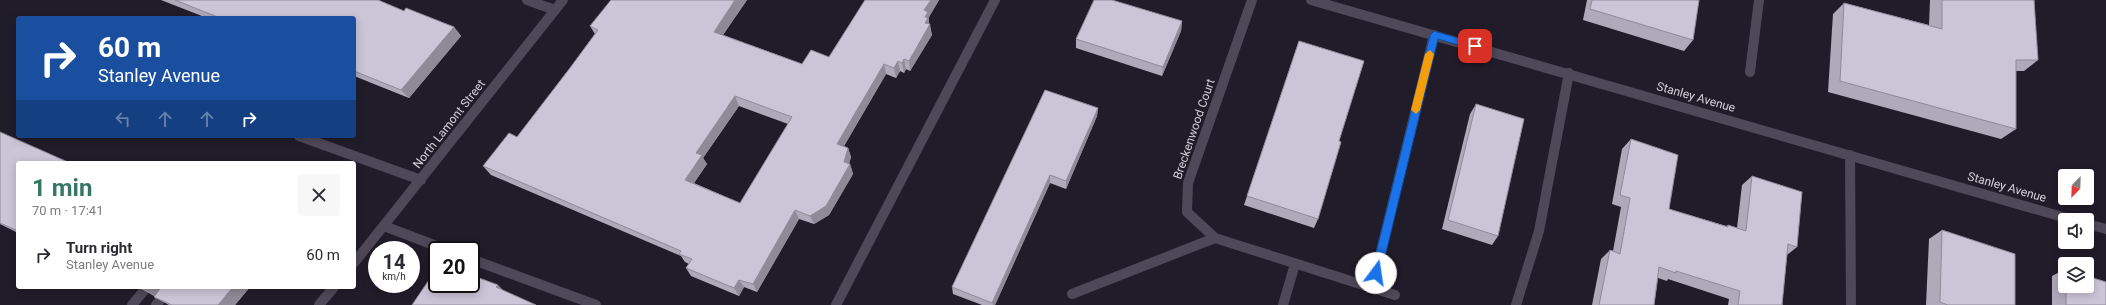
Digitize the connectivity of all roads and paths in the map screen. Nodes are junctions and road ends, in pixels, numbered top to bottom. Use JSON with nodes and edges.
{"nodes":[{"id":1,"x":527,"y":0,"type":"edge"},
{"id":2,"x":563,"y":0,"type":"edge"},
{"id":3,"x":995,"y":0,"type":"edge"},
{"id":4,"x":1252,"y":0,"type":"edge"},
{"id":5,"x":1311,"y":0,"type":"edge"},
{"id":6,"x":1759,"y":0,"type":"edge"},
{"id":7,"x":555,"y":10,"type":"junction"},
{"id":8,"x":1434,"y":35,"type":"junction"},
{"id":9,"x":1750,"y":72,"type":"dead end"},
{"id":10,"x":1568,"y":73,"type":"junction"},
{"id":11,"x":305,"y":138,"type":"edge"},
{"id":12,"x":1850,"y":155,"type":"junction"},
{"id":13,"x":421,"y":180,"type":"junction"},
{"id":14,"x":2058,"y":216,"type":"edge"},
{"id":15,"x":384,"y":226,"type":"junction"},
{"id":16,"x":2094,"y":226,"type":"edge"},
{"id":17,"x":2106,"y":230,"type":"edge"},
{"id":18,"x":1215,"y":238,"type":"junction"},
{"id":19,"x":428,"y":243,"type":"edge"},
{"id":20,"x":356,"y":261,"type":"edge"},
{"id":21,"x":480,"y":262,"type":"edge"},
{"id":22,"x":1295,"y":264,"type":"junction"},
{"id":23,"x":1372,"y":288,"type":"junction"},
{"id":24,"x":145,"y":289,"type":"edge"},
{"id":25,"x":169,"y":289,"type":"edge"},
{"id":26,"x":332,"y":289,"type":"edge"},
{"id":27,"x":1072,"y":294,"type":"dead end"},
{"id":28,"x":1395,"y":296,"type":"dead end"},
{"id":29,"x":132,"y":305,"type":"edge"},
{"id":30,"x":156,"y":305,"type":"edge"},
{"id":31,"x":320,"y":305,"type":"edge"},
{"id":32,"x":596,"y":305,"type":"edge"},
{"id":33,"x":836,"y":305,"type":"edge"},
{"id":34,"x":1283,"y":305,"type":"edge"},
{"id":35,"x":1516,"y":305,"type":"edge"},
{"id":36,"x":1851,"y":305,"type":"edge"}],
"edges":[{"from":1,"to":7,"type":"street"},
{"from":2,"to":7,"type":"street","name":"North Lamont Street"},
{"from":3,"to":33,"type":"street"},
{"from":4,"to":18,"type":"street","name":"Breckenwood Court"},
{"from":5,"to":8,"type":"street","name":"Stanley Avenue"},
{"from":6,"to":9,"type":"street"},
{"from":7,"to":13,"type":"street","name":"North Lamont Street"},
{"from":8,"to":10,"type":"street","name":"Stanley Avenue"},
{"from":8,"to":23,"type":"street"},
{"from":10,"to":12,"type":"street","name":"Stanley Avenue"},
{"from":10,"to":35,"type":"street"},
{"from":11,"to":13,"type":"street"},
{"from":12,"to":14,"type":"street","name":"Stanley Avenue"},
{"from":12,"to":36,"type":"street"},
{"from":13,"to":15,"type":"street","name":"North Lamont Street"},
{"from":15,"to":19,"type":"street"},
{"from":15,"to":20,"type":"street","name":"North Lamont Street"},
{"from":16,"to":17,"type":"street"},
{"from":18,"to":22,"type":"street","name":"Breckenwood Court"},
{"from":18,"to":27,"type":"street"},
{"from":21,"to":32,"type":"street"},
{"from":22,"to":23,"type":"street","name":"Breckenwood Court"},
{"from":22,"to":34,"type":"street"},
{"from":23,"to":28,"type":"street","name":"Breckenwood Court"},
{"from":24,"to":29,"type":"street"},
{"from":25,"to":30,"type":"street"},
{"from":26,"to":31,"type":"street"}]}
